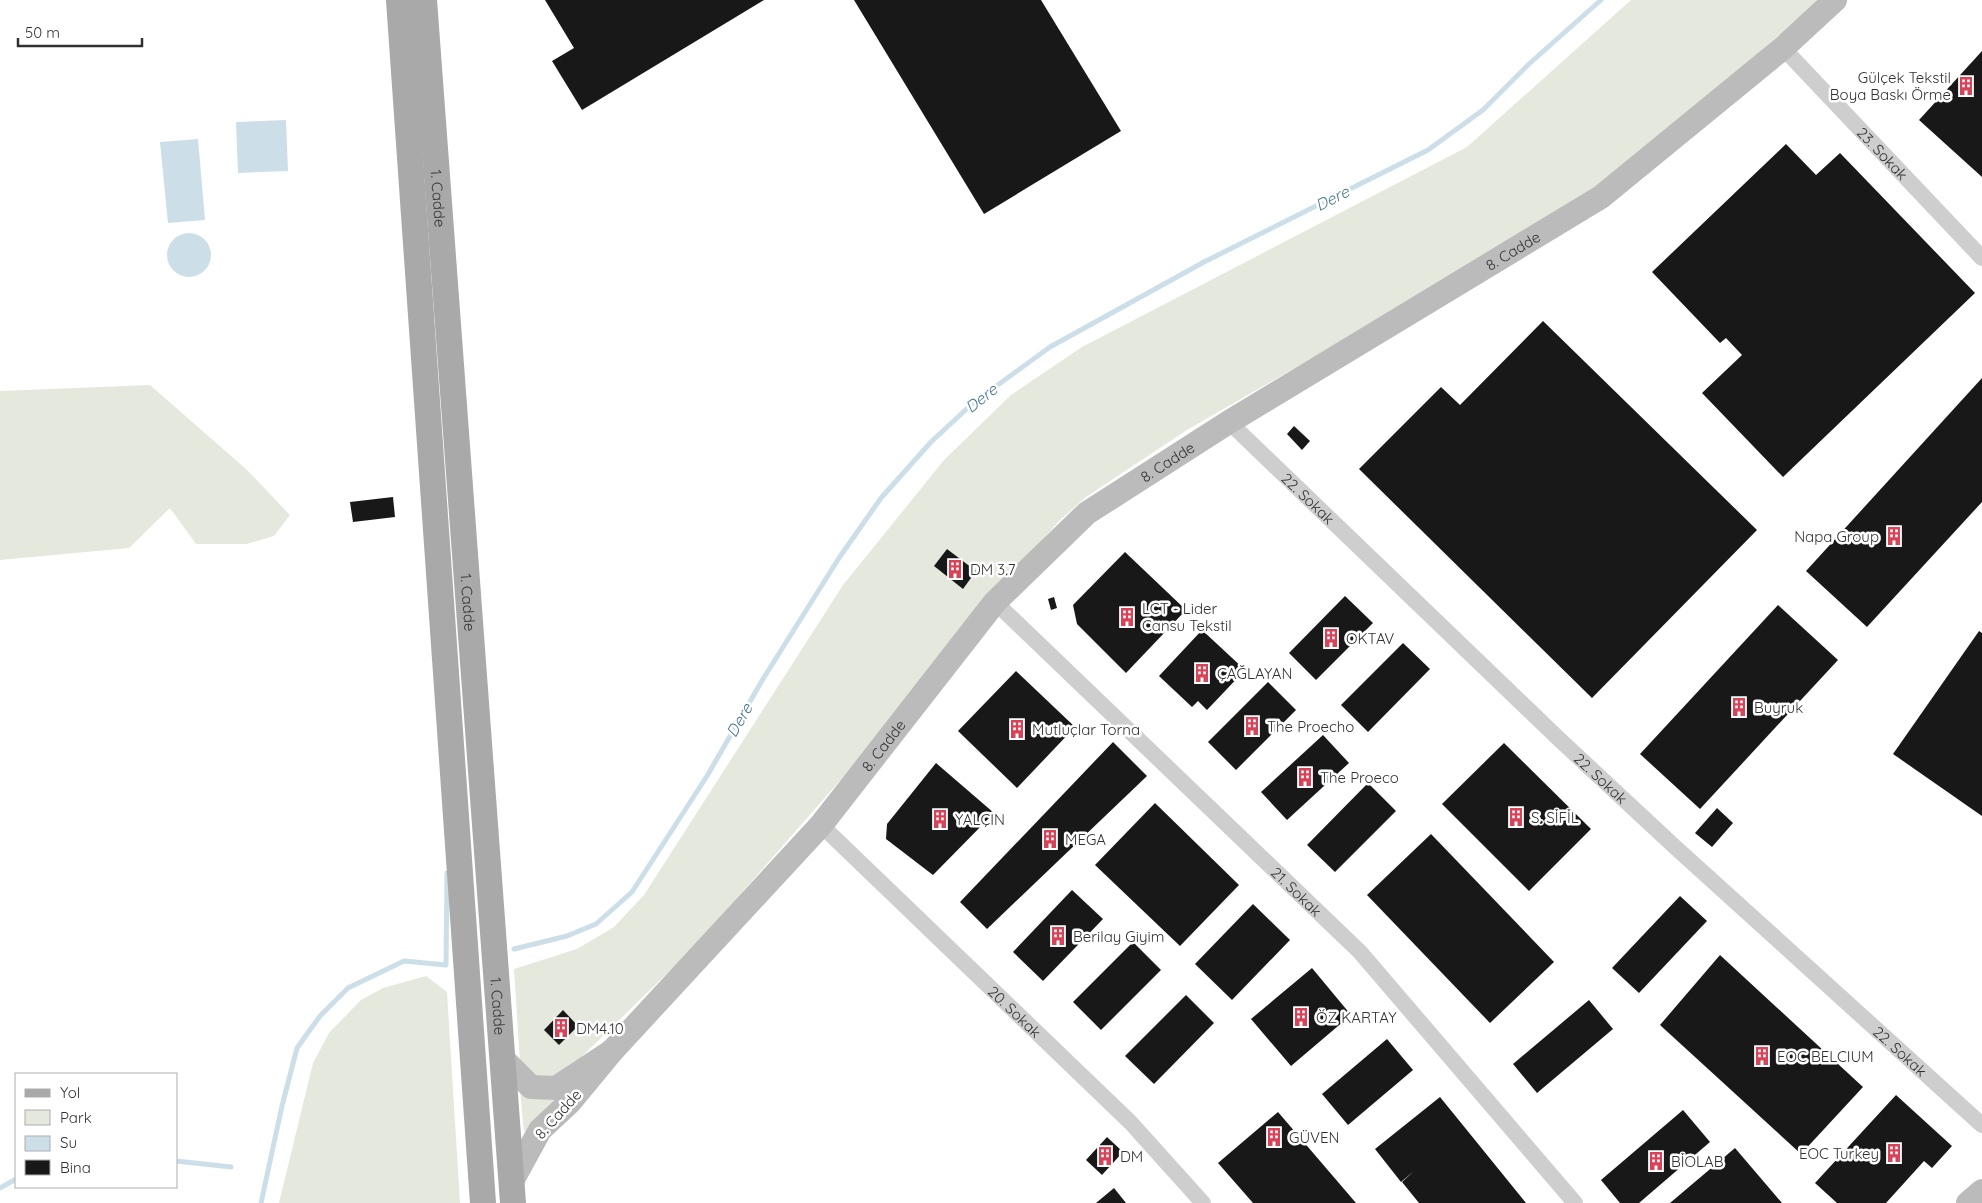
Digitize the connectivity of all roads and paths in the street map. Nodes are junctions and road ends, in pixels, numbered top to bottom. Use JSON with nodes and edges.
{"nodes":[{"id":1,"x":399,"y":0,"type":"edge"},
{"id":2,"x":424,"y":0,"type":"edge"},
{"id":3,"x":1834,"y":0,"type":"edge"},
{"id":4,"x":1784,"y":48,"type":"junction"},
{"id":5,"x":1982,"y":258,"type":"edge"},
{"id":6,"x":1229,"y":422,"type":"junction"},
{"id":7,"x":995,"y":602,"type":"junction"},
{"id":8,"x":820,"y":825,"type":"junction"},
{"id":9,"x":612,"y":1051,"type":"junction"},
{"id":10,"x":502,"y":1058,"type":"junction"},
{"id":11,"x":1982,"y":1125,"type":"edge"},
{"id":12,"x":1982,"y":1191,"type":"edge"},
{"id":13,"x":512,"y":1192,"type":"edge"},
{"id":14,"x":483,"y":1203,"type":"edge"},
{"id":15,"x":1204,"y":1203,"type":"edge"},
{"id":16,"x":1575,"y":1203,"type":"edge"},
{"id":17,"x":1968,"y":1203,"type":"edge"}],
"edges":[{"from":1,"to":14,"type":"main road","name":"1. Cadde"},
{"from":2,"to":10,"type":"main road","name":"1. Cadde"},
{"from":3,"to":4,"type":"street","name":"8. Cadde"},
{"from":4,"to":5,"type":"street","name":"23. Sokak"},
{"from":4,"to":6,"type":"street","name":"8. Cadde"},
{"from":6,"to":7,"type":"street","name":"8. Cadde"},
{"from":6,"to":11,"type":"street","name":"22. Sokak"},
{"from":7,"to":8,"type":"street","name":"8. Cadde"},
{"from":7,"to":16,"type":"street","name":"21. Sokak"},
{"from":8,"to":9,"type":"street","name":"8. Cadde"},
{"from":8,"to":15,"type":"street","name":"20. Sokak"},
{"from":9,"to":10,"type":"street","name":"8. Cadde"},
{"from":9,"to":13,"type":"street","name":"8. Cadde"},
{"from":10,"to":13,"type":"main road","name":"1. Cadde"},
{"from":12,"to":17,"type":"street"}]}
